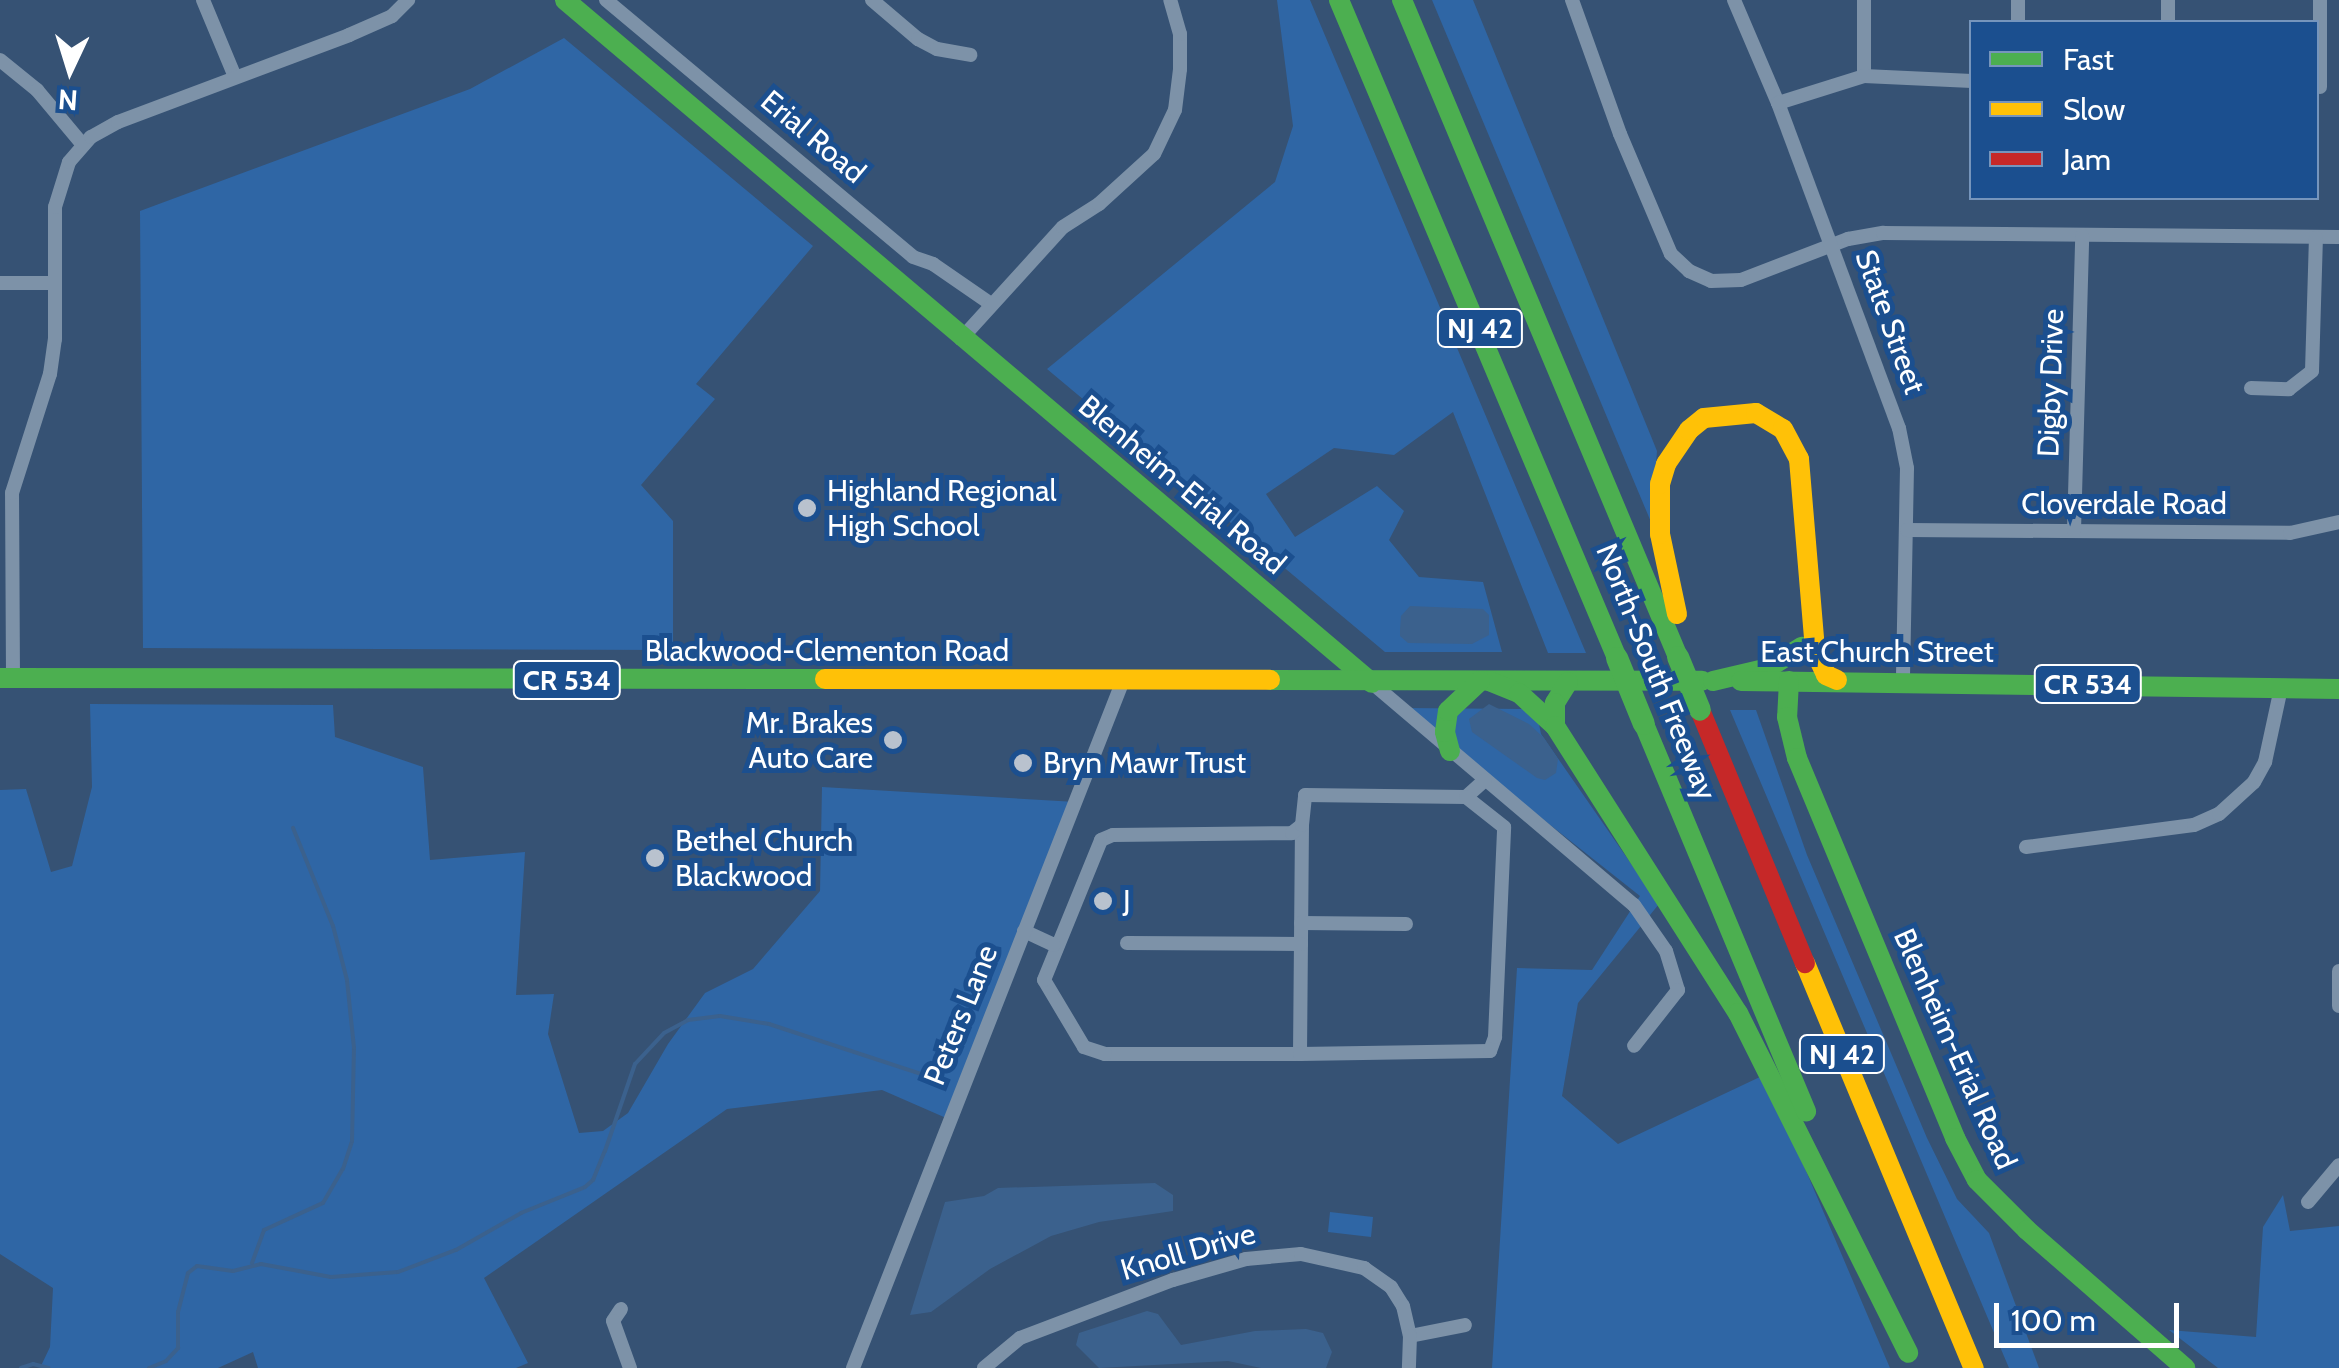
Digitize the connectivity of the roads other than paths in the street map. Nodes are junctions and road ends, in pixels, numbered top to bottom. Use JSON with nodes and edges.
{"nodes":[{"id":1,"x":203,"y":0,"type":"edge"},
{"id":2,"x":408,"y":0,"type":"edge"},
{"id":3,"x":565,"y":0,"type":"edge"},
{"id":4,"x":606,"y":0,"type":"edge"},
{"id":5,"x":872,"y":0,"type":"edge"},
{"id":6,"x":1170,"y":0,"type":"edge"},
{"id":7,"x":1339,"y":0,"type":"edge"},
{"id":8,"x":1402,"y":0,"type":"edge"},
{"id":9,"x":1572,"y":0,"type":"edge"},
{"id":10,"x":1734,"y":0,"type":"edge"},
{"id":11,"x":1864,"y":0,"type":"edge"},
{"id":12,"x":2320,"y":0,"type":"edge"},
{"id":13,"x":2319,"y":44,"type":"edge"},
{"id":14,"x":970,"y":55,"type":"dead end"},
{"id":15,"x":0,"y":60,"type":"edge"},
{"id":16,"x":1864,"y":76,"type":"junction"},
{"id":17,"x":235,"y":77,"type":"junction"},
{"id":18,"x":1969,"y":81,"type":"edge"},
{"id":19,"x":1778,"y":103,"type":"junction"},
{"id":20,"x":83,"y":145,"type":"junction"},
{"id":21,"x":2082,"y":236,"type":"junction"},
{"id":22,"x":2339,"y":237,"type":"edge"},
{"id":23,"x":2316,"y":238,"type":"junction"},
{"id":24,"x":1832,"y":245,"type":"junction"},
{"id":25,"x":55,"y":282,"type":"junction"},
{"id":26,"x":0,"y":283,"type":"edge"},
{"id":27,"x":991,"y":304,"type":"junction"},
{"id":28,"x":961,"y":339,"type":"junction"},
{"id":29,"x":2252,"y":388,"type":"dead end"},
{"id":30,"x":7,"y":479,"type":"edge"},
{"id":31,"x":2339,"y":522,"type":"edge"},
{"id":32,"x":1907,"y":530,"type":"junction"},
{"id":33,"x":2074,"y":532,"type":"junction"},
{"id":34,"x":1811,"y":619,"type":"junction"},
{"id":35,"x":1802,"y":647,"type":"junction"},
{"id":36,"x":1684,"y":657,"type":"junction"},
{"id":37,"x":6,"y":678,"type":"edge"},
{"id":38,"x":1837,"y":680,"type":"junction"},
{"id":39,"x":1484,"y":681,"type":"junction"},
{"id":40,"x":1654,"y":681,"type":"joint"},
{"id":41,"x":1713,"y":681,"type":"junction"},
{"id":42,"x":1789,"y":681,"type":"junction"},
{"id":43,"x":1903,"y":681,"type":"junction"},
{"id":44,"x":1372,"y":682,"type":"junction"},
{"id":45,"x":1568,"y":682,"type":"junction"},
{"id":46,"x":1122,"y":683,"type":"junction"},
{"id":47,"x":2281,"y":688,"type":"junction"},
{"id":48,"x":2339,"y":689,"type":"edge"},
{"id":49,"x":1554,"y":726,"type":"junction"},
{"id":50,"x":1450,"y":750,"type":"junction"},
{"id":51,"x":1485,"y":780,"type":"junction"},
{"id":52,"x":1466,"y":797,"type":"junction"},
{"id":53,"x":1520,"y":808,"type":"junction"},
{"id":54,"x":1302,"y":825,"type":"junction"},
{"id":55,"x":1504,"y":827,"type":"junction"},
{"id":56,"x":2026,"y":848,"type":"dead end"},
{"id":57,"x":1301,"y":923,"type":"junction"},
{"id":58,"x":1406,"y":924,"type":"dead end"},
{"id":59,"x":1024,"y":931,"type":"junction"},
{"id":60,"x":1127,"y":943,"type":"dead end"},
{"id":61,"x":1301,"y":944,"type":"junction"},
{"id":62,"x":1054,"y":946,"type":"junction"},
{"id":63,"x":2339,"y":971,"type":"edge"},
{"id":64,"x":2339,"y":1006,"type":"edge"},
{"id":65,"x":1634,"y":1046,"type":"dead end"},
{"id":66,"x":1300,"y":1054,"type":"junction"},
{"id":67,"x":2339,"y":1165,"type":"edge"},
{"id":68,"x":2308,"y":1202,"type":"dead end"},
{"id":69,"x":621,"y":1309,"type":"dead end"},
{"id":70,"x":1465,"y":1325,"type":"dead end"},
{"id":71,"x":1410,"y":1336,"type":"junction"},
{"id":72,"x":1911,"y":1360,"type":"edge"},
{"id":73,"x":630,"y":1368,"type":"edge"},
{"id":74,"x":853,"y":1368,"type":"edge"},
{"id":75,"x":984,"y":1368,"type":"edge"},
{"id":76,"x":1410,"y":1368,"type":"edge"},
{"id":77,"x":1974,"y":1368,"type":"edge"},
{"id":78,"x":2185,"y":1368,"type":"edge"}],
"edges":[{"from":1,"to":17,"type":"street"},
{"from":2,"to":17,"type":"street"},
{"from":3,"to":28,"type":"main road","name":"Blenheim-Erial Road"},
{"from":4,"to":27,"type":"street","name":"Erial Road"},
{"from":5,"to":14,"type":"street"},
{"from":6,"to":27,"type":"street"},
{"from":7,"to":72,"type":"main road","name":"North-South Freeway","number":"NJ 42","bridge":true},
{"from":8,"to":36,"type":"main road","name":"North-South Freeway","number":"NJ 42"},
{"from":9,"to":24,"type":"street"},
{"from":10,"to":19,"type":"street","name":"State Street"},
{"from":11,"to":16,"type":"street"},
{"from":12,"to":13,"type":"street"},
{"from":15,"to":20,"type":"street"},
{"from":16,"to":18,"type":"street"},
{"from":16,"to":19,"type":"street"},
{"from":17,"to":20,"type":"street"},
{"from":19,"to":24,"type":"street","name":"State Street"},
{"from":20,"to":25,"type":"street"},
{"from":21,"to":23,"type":"street"},
{"from":21,"to":24,"type":"street"},
{"from":21,"to":33,"type":"street","name":"Digby Drive"},
{"from":22,"to":23,"type":"street"},
{"from":23,"to":29,"type":"street"},
{"from":24,"to":32,"type":"street","name":"State Street"},
{"from":25,"to":26,"type":"street"},
{"from":25,"to":30,"type":"street"},
{"from":27,"to":28,"type":"street"},
{"from":28,"to":44,"type":"main road","name":"Blenheim-Erial Road"},
{"from":30,"to":37,"type":"street"},
{"from":31,"to":33,"type":"street","name":"Cloverdale Road"},
{"from":32,"to":33,"type":"street","name":"Cloverdale Road"},
{"from":32,"to":43,"type":"street","name":"State Street"},
{"from":34,"to":35,"type":"main road"},
{"from":34,"to":36,"type":"main road"},
{"from":34,"to":38,"type":"main road"},
{"from":35,"to":41,"type":"main road"},
{"from":35,"to":42,"type":"main road"},
{"from":36,"to":77,"type":"main road","name":"North-South Freeway","number":"NJ 42","bridge":true},
{"from":37,"to":46,"type":"main road","name":"Blackwood-Clementon Road","number":"CR 534"},
{"from":38,"to":42,"type":"main road","name":"East Church Street","number":"CR 534"},
{"from":38,"to":43,"type":"main road","name":"East Church Street","number":"CR 534"},
{"from":39,"to":44,"type":"main road","name":"Blackwood-Clementon Road","number":"CR 534"},
{"from":39,"to":45,"type":"main road","name":"Blackwood-Clementon Road","number":"CR 534"},
{"from":39,"to":49,"type":"main road"},
{"from":39,"to":50,"type":"main road"},
{"from":40,"to":41,"type":"main road","name":"East Church Street","number":"CR 534"},
{"from":40,"to":45,"type":"main road","name":"Blackwood-Clementon Road","number":"CR 534"},
{"from":41,"to":42,"type":"main road","name":"East Church Street","number":"CR 534"},
{"from":42,"to":78,"type":"main road","name":"Blenheim-Erial Road"},
{"from":43,"to":47,"type":"main road","name":"East Church Street","number":"CR 534"},
{"from":44,"to":46,"type":"main road","name":"Blackwood-Clementon Road","number":"CR 534"},
{"from":44,"to":50,"type":"street","name":"Blenheim-Erial Road"},
{"from":45,"to":49,"type":"main road"},
{"from":46,"to":59,"type":"street","name":"Peters Lane"},
{"from":47,"to":48,"type":"main road","name":"East Church Street","number":"CR 534"},
{"from":47,"to":56,"type":"street"},
{"from":49,"to":72,"type":"main road"},
{"from":50,"to":51,"type":"street","name":"Blenheim-Erial Road"},
{"from":51,"to":52,"type":"street"},
{"from":51,"to":53,"type":"street","name":"Blenheim-Erial Road"},
{"from":52,"to":54,"type":"street"},
{"from":52,"to":55,"type":"street"},
{"from":53,"to":55,"type":"street"},
{"from":53,"to":65,"type":"street","name":"Blenheim-Erial Road"},
{"from":54,"to":57,"type":"street"},
{"from":54,"to":62,"type":"street"},
{"from":55,"to":66,"type":"street"},
{"from":57,"to":58,"type":"street"},
{"from":57,"to":61,"type":"street"},
{"from":59,"to":62,"type":"street"},
{"from":59,"to":74,"type":"street","name":"Peters Lane"},
{"from":60,"to":61,"type":"street"},
{"from":61,"to":66,"type":"street"},
{"from":62,"to":66,"type":"street"},
{"from":63,"to":64,"type":"street"},
{"from":67,"to":68,"type":"street"},
{"from":69,"to":73,"type":"street"},
{"from":70,"to":71,"type":"street"},
{"from":71,"to":75,"type":"street","name":"Knoll Drive"},
{"from":71,"to":76,"type":"street","name":"Knoll Drive"}]}
